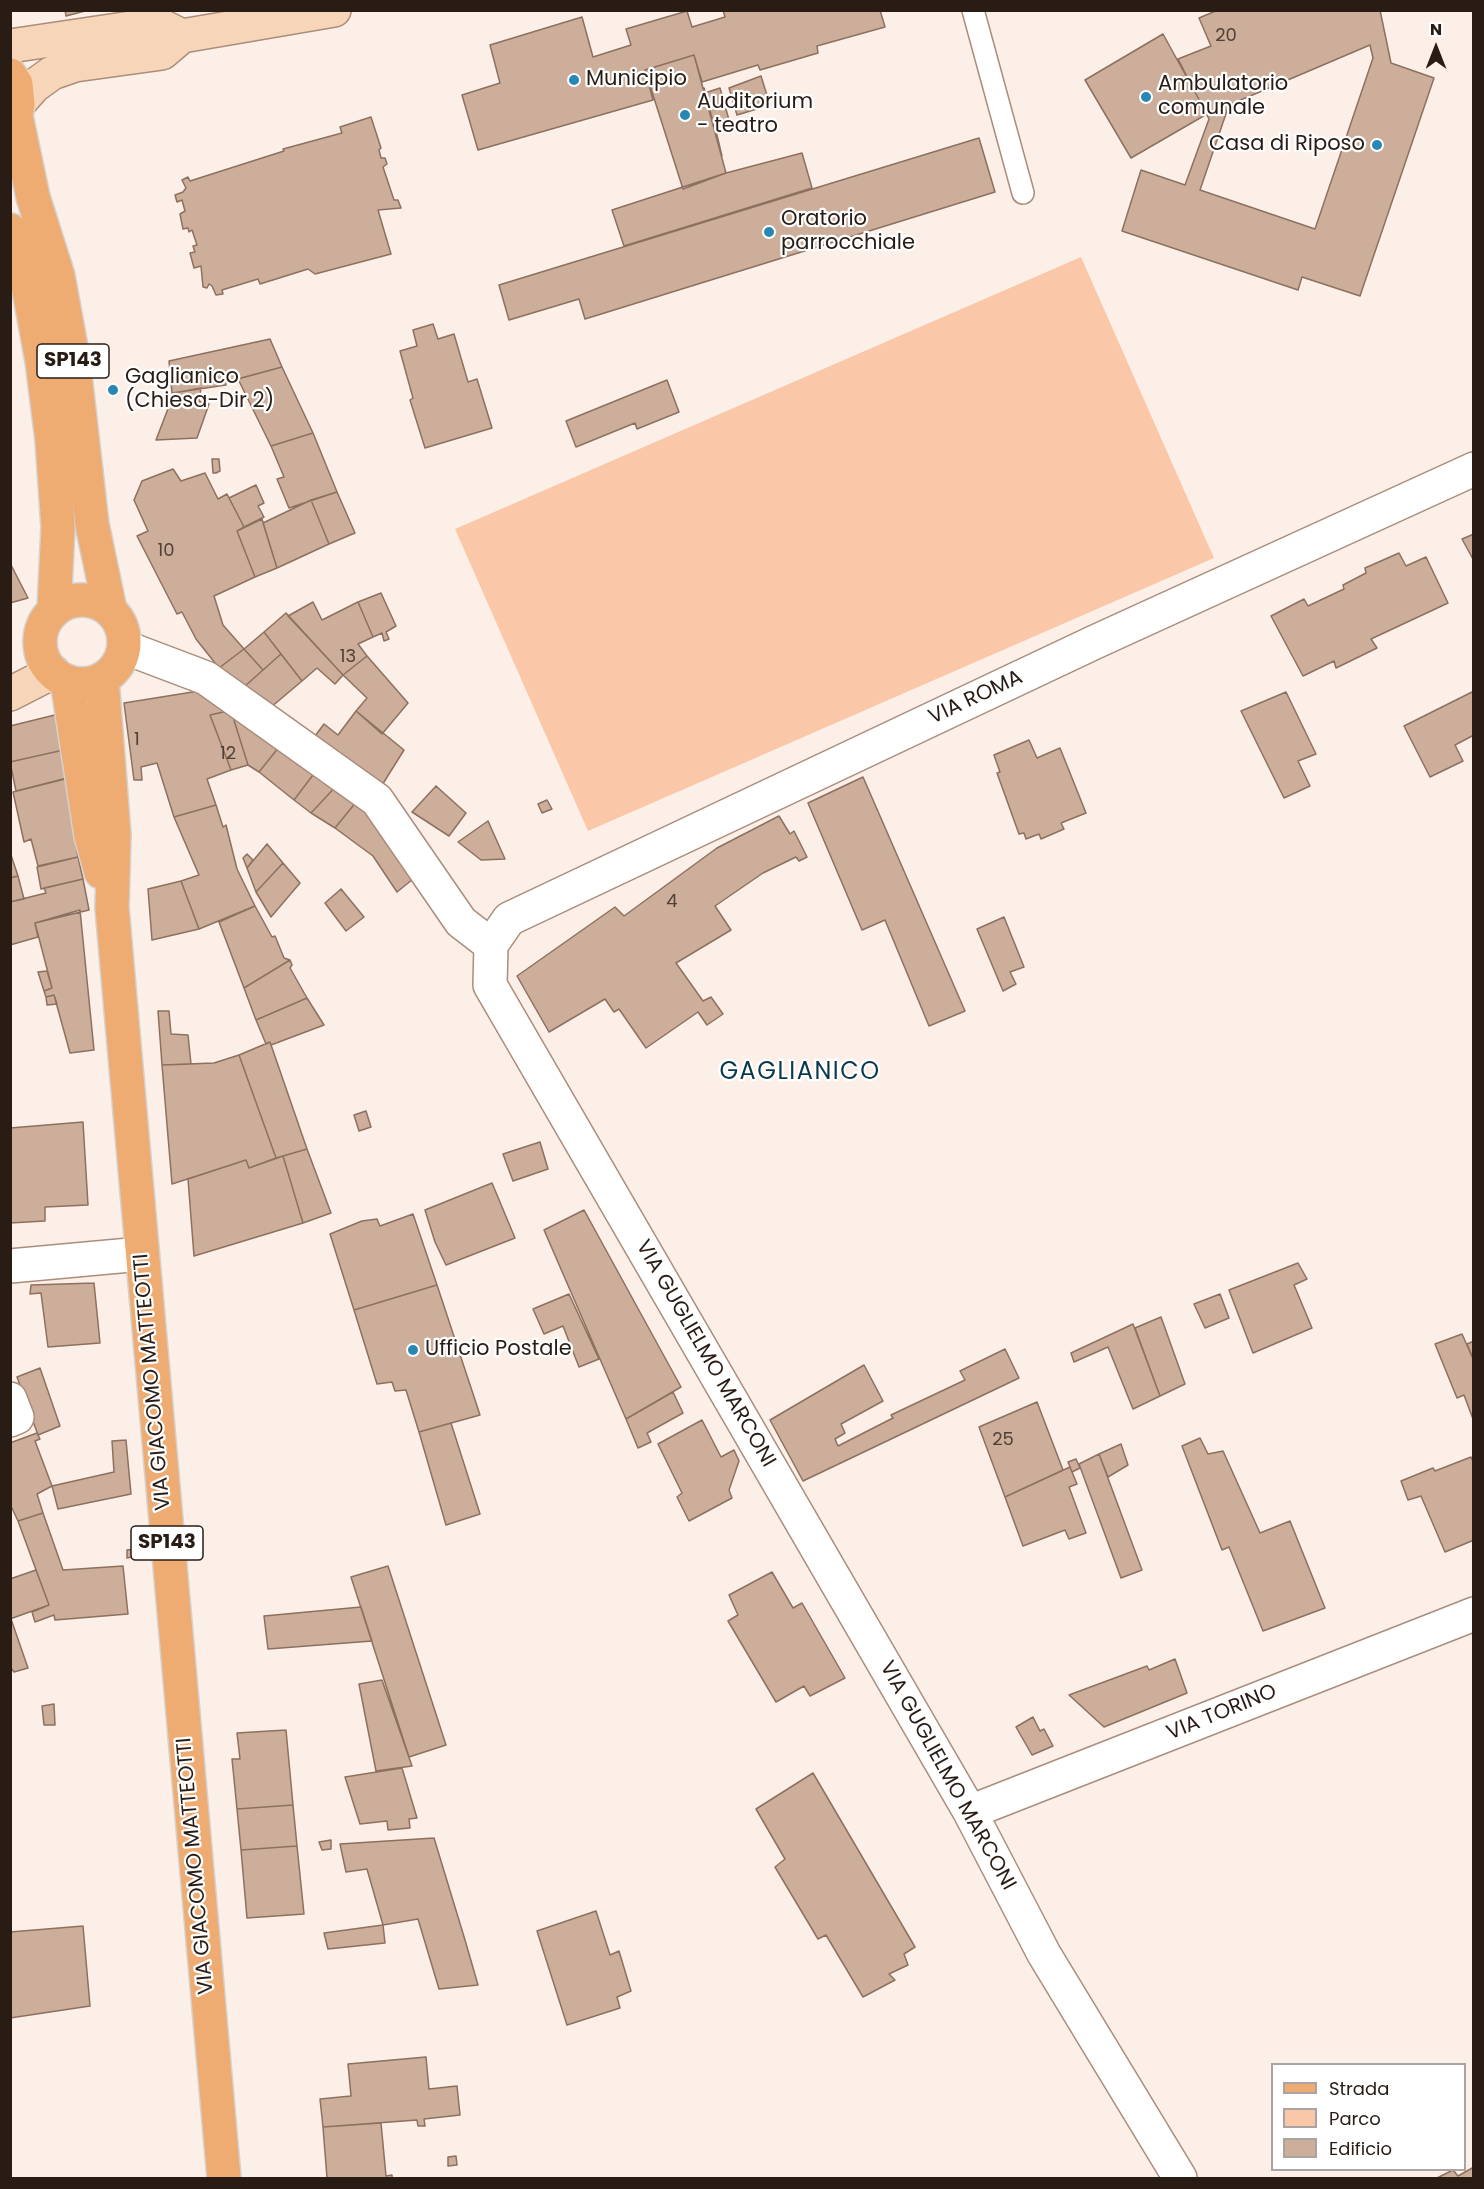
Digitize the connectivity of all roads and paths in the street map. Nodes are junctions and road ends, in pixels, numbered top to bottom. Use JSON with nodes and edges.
{"nodes":[{"id":1,"x":334,"y":10,"type":"edge"},
{"id":2,"x":973,"y":10,"type":"edge"},
{"id":3,"x":182,"y":36,"type":"junction"},
{"id":4,"x":10,"y":46,"type":"edge"},
{"id":5,"x":14,"y":104,"type":"edge"},
{"id":6,"x":1023,"y":194,"type":"dead end"},
{"id":7,"x":10,"y":230,"type":"edge"},
{"id":8,"x":1473,"y":469,"type":"edge"},
{"id":9,"x":54,"y":610,"type":"junction"},
{"id":10,"x":110,"y":610,"type":"junction"},
{"id":11,"x":124,"y":647,"type":"junction"},
{"id":12,"x":60,"y":677,"type":"junction"},
{"id":13,"x":102,"y":679,"type":"junction"},
{"id":14,"x":10,"y":694,"type":"edge"},
{"id":15,"x":112,"y":908,"type":"junction"},
{"id":16,"x":491,"y":945,"type":"junction"},
{"id":17,"x":141,"y":1254,"type":"junction"},
{"id":18,"x":10,"y":1266,"type":"edge"},
{"id":19,"x":10,"y":1400,"type":"edge"},
{"id":20,"x":10,"y":1420,"type":"edge"},
{"id":21,"x":1473,"y":1614,"type":"edge"},
{"id":22,"x":970,"y":1812,"type":"junction"},
{"id":23,"x":224,"y":2178,"type":"edge"},
{"id":24,"x":1180,"y":2178,"type":"edge"}],
"edges":[{"from":1,"to":3,"type":"street"},
{"from":2,"to":6,"type":"lane"},
{"from":3,"to":4,"type":"street"},
{"from":3,"to":5,"type":"street"},
{"from":5,"to":10,"type":"main road","number":"SP143"},
{"from":7,"to":9,"type":"main road","number":"SP143"},
{"from":8,"to":16,"type":"street","name":"VIA ROMA"},
{"from":9,"to":10,"type":"main road"},
{"from":9,"to":12,"type":"main road","number":"SP143"},
{"from":10,"to":11,"type":"main road","number":"SP143"},
{"from":11,"to":13,"type":"main road"},
{"from":11,"to":16,"type":"street"},
{"from":12,"to":13,"type":"main road"},
{"from":12,"to":14,"type":"street"},
{"from":12,"to":15,"type":"main road","name":"VIA GIACOMO MATTEOTTI","number":"SP143"},
{"from":13,"to":15,"type":"main road","name":"VIA GIACOMO MATTEOTTI","number":"SP143"},
{"from":15,"to":17,"type":"main road","name":"VIA GIACOMO MATTEOTTI","number":"SP143"},
{"from":16,"to":22,"type":"street","name":"VIA GUGLIELMO MARCONI"},
{"from":17,"to":18,"type":"street"},
{"from":17,"to":23,"type":"main road","name":"VIA GIACOMO MATTEOTTI","number":"SP143"},
{"from":19,"to":20,"type":"street"},
{"from":21,"to":22,"type":"street","name":"VIA TORINO"},
{"from":22,"to":24,"type":"street","name":"VIA GUGLIELMO MARCONI"}]}
